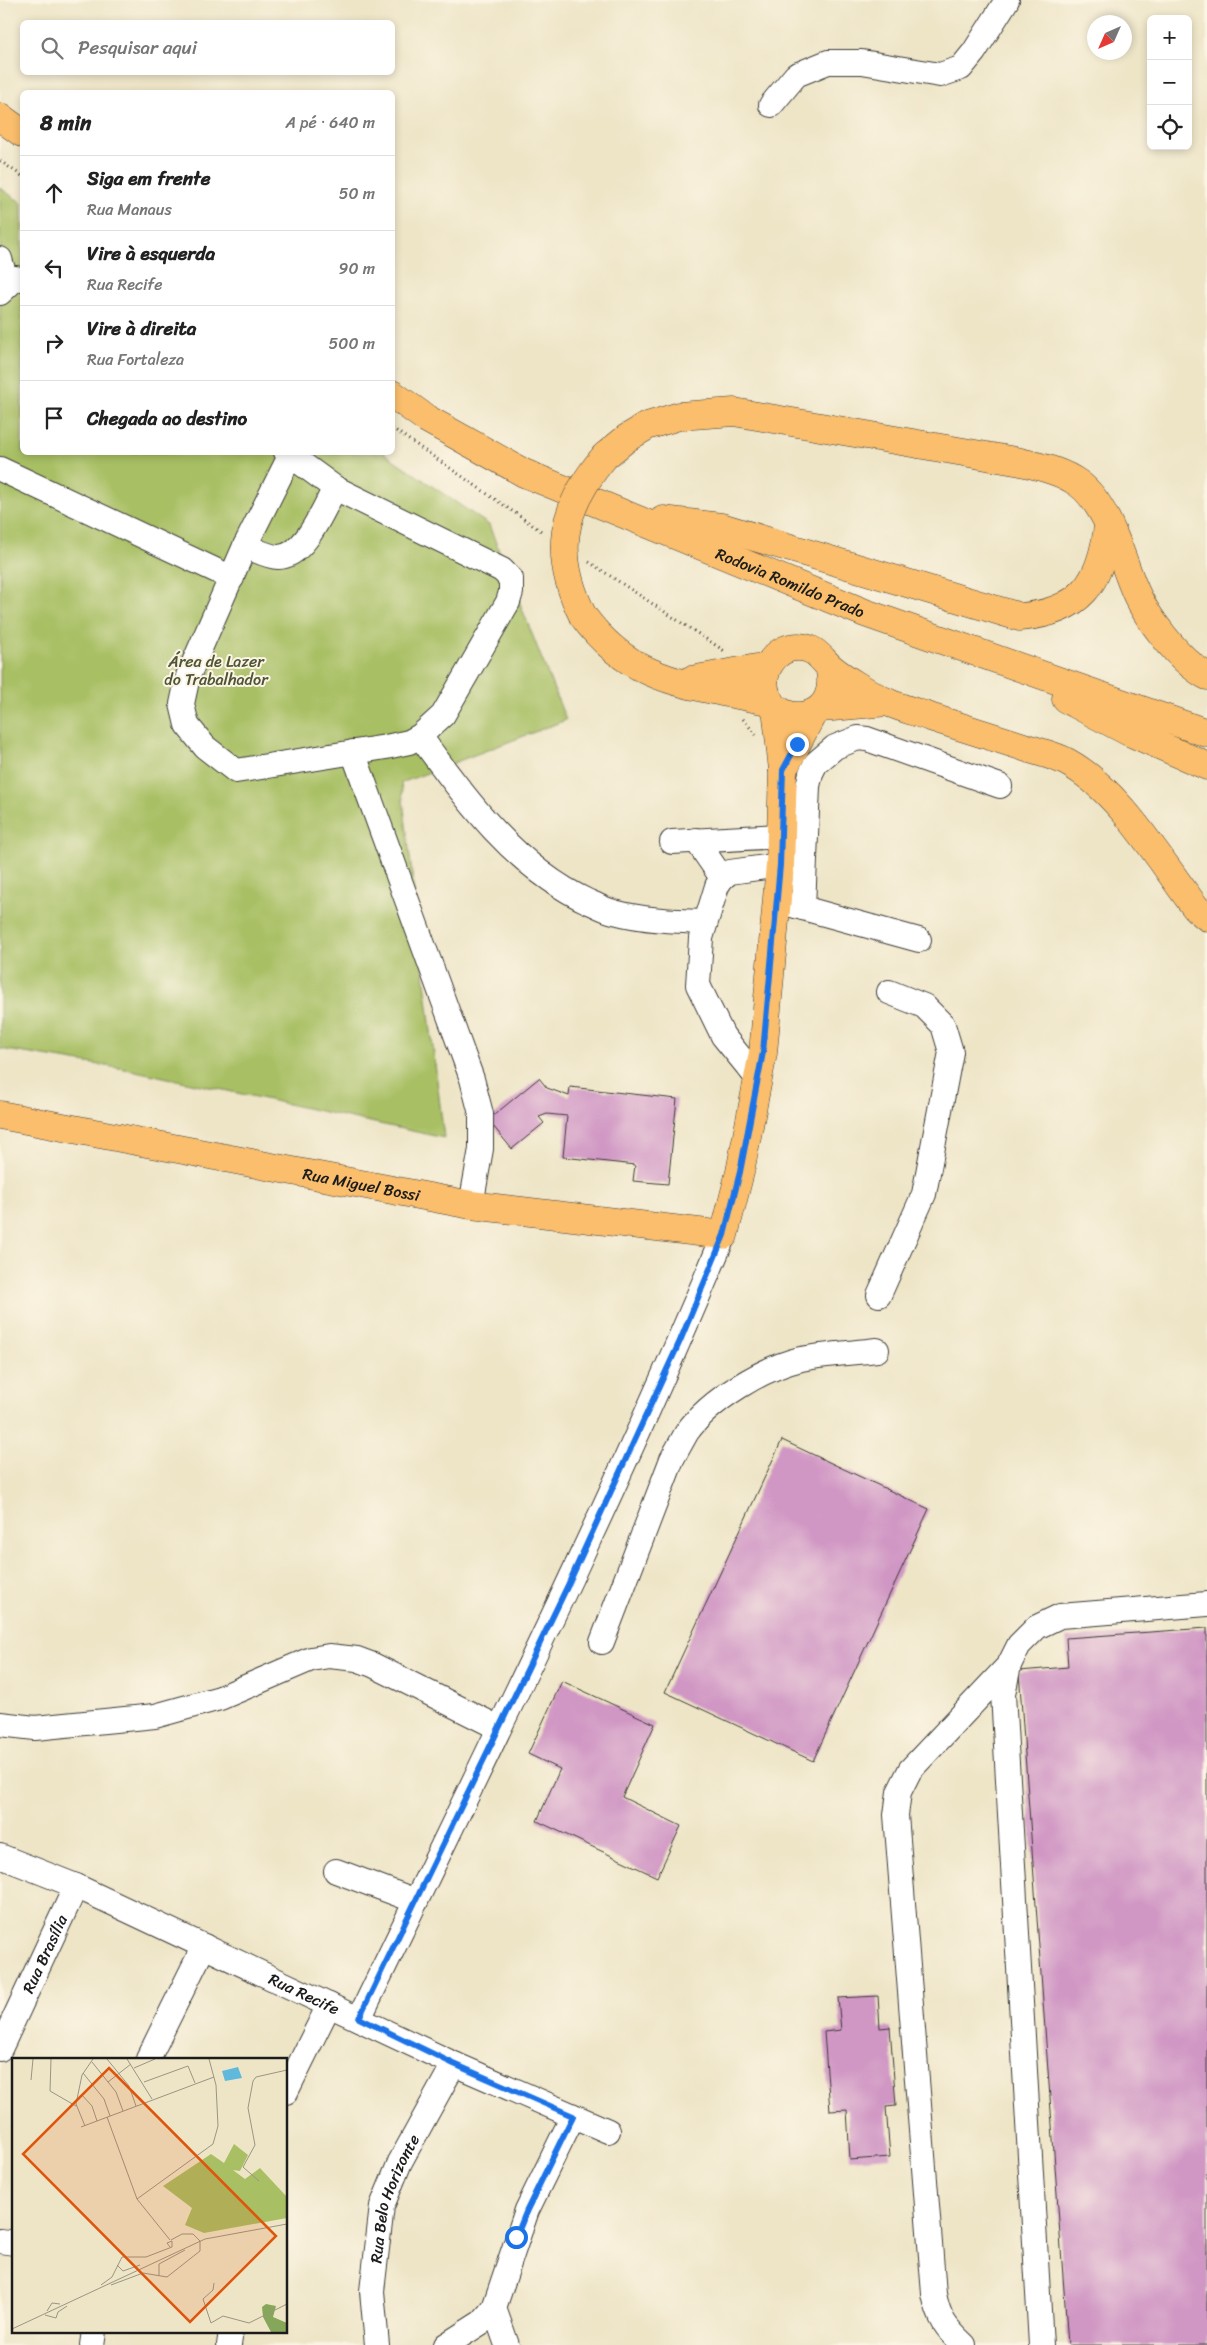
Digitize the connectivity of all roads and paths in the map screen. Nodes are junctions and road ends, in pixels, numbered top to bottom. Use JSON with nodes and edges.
{"nodes":[{"id":1,"x":1007,"y":0,"type":"edge"},
{"id":2,"x":770,"y":105,"type":"dead end"},
{"id":3,"x":0,"y":117,"type":"edge"},
{"id":4,"x":20,"y":132,"type":"edge"},
{"id":5,"x":0,"y":133,"type":"edge"},
{"id":6,"x":20,"y":147,"type":"edge"},
{"id":7,"x":0,"y":161,"type":"edge"},
{"id":8,"x":20,"y":175,"type":"edge"},
{"id":9,"x":0,"y":259,"type":"edge"},
{"id":10,"x":10,"y":285,"type":"edge"},
{"id":11,"x":395,"y":396,"type":"edge"},
{"id":12,"x":395,"y":410,"type":"edge"},
{"id":13,"x":288,"y":455,"type":"edge"},
{"id":14,"x":289,"y":455,"type":"edge"},
{"id":15,"x":0,"y":469,"type":"edge"},
{"id":16,"x":335,"y":488,"type":"junction"},
{"id":17,"x":627,"y":515,"type":"junction"},
{"id":18,"x":1108,"y":526,"type":"junction"},
{"id":19,"x":245,"y":546,"type":"junction"},
{"id":20,"x":232,"y":578,"type":"junction"},
{"id":21,"x":768,"y":666,"type":"junction"},
{"id":22,"x":829,"y":666,"type":"junction"},
{"id":23,"x":1207,"y":676,"type":"edge"},
{"id":24,"x":679,"y":683,"type":"junction"},
{"id":25,"x":1038,"y":684,"type":"junction"},
{"id":26,"x":887,"y":702,"type":"junction"},
{"id":27,"x":773,"y":705,"type":"junction"},
{"id":28,"x":817,"y":711,"type":"junction"},
{"id":29,"x":1207,"y":733,"type":"edge"},
{"id":30,"x":420,"y":736,"type":"junction"},
{"id":31,"x":1207,"y":744,"type":"edge"},
{"id":32,"x":353,"y":752,"type":"junction"},
{"id":33,"x":1207,"y":766,"type":"edge"},
{"id":34,"x":783,"y":770,"type":"junction"},
{"id":35,"x":1000,"y":786,"type":"dead end"},
{"id":36,"x":781,"y":836,"type":"junction"},
{"id":37,"x":696,"y":840,"type":"junction"},
{"id":38,"x":672,"y":842,"type":"dead end"},
{"id":39,"x":780,"y":865,"type":"junction"},
{"id":40,"x":722,"y":878,"type":"junction"},
{"id":41,"x":777,"y":900,"type":"junction"},
{"id":42,"x":803,"y":908,"type":"junction"},
{"id":43,"x":1207,"y":918,"type":"edge"},
{"id":44,"x":704,"y":922,"type":"junction"},
{"id":45,"x":919,"y":940,"type":"dead end"},
{"id":46,"x":889,"y":992,"type":"dead end"},
{"id":47,"x":758,"y":1079,"type":"junction"},
{"id":48,"x":0,"y":1115,"type":"edge"},
{"id":49,"x":471,"y":1204,"type":"junction"},
{"id":50,"x":724,"y":1235,"type":"junction"},
{"id":51,"x":879,"y":1295,"type":"dead end"},
{"id":52,"x":877,"y":1350,"type":"dead end"},
{"id":53,"x":1207,"y":1604,"type":"edge"},
{"id":54,"x":602,"y":1642,"type":"dead end"},
{"id":55,"x":1009,"y":1665,"type":"junction"},
{"id":56,"x":0,"y":1724,"type":"edge"},
{"id":57,"x":499,"y":1728,"type":"junction"},
{"id":58,"x":0,"y":1856,"type":"edge"},
{"id":59,"x":336,"y":1871,"type":"dead end"},
{"id":60,"x":76,"y":1886,"type":"junction"},
{"id":61,"x":416,"y":1901,"type":"junction"},
{"id":62,"x":204,"y":1946,"type":"junction"},
{"id":63,"x":329,"y":2005,"type":"junction"},
{"id":64,"x":359,"y":2018,"type":"junction"},
{"id":65,"x":0,"y":2049,"type":"edge"},
{"id":66,"x":148,"y":2058,"type":"edge"},
{"id":67,"x":454,"y":2064,"type":"junction"},
{"id":68,"x":288,"y":2088,"type":"edge"},
{"id":69,"x":573,"y":2116,"type":"junction"},
{"id":70,"x":608,"y":2131,"type":"dead end"},
{"id":71,"x":494,"y":2308,"type":"junction"},
{"id":72,"x":94,"y":2332,"type":"edge"},
{"id":73,"x":231,"y":2332,"type":"edge"},
{"id":74,"x":92,"y":2345,"type":"edge"},
{"id":75,"x":229,"y":2345,"type":"edge"},
{"id":76,"x":377,"y":2345,"type":"edge"},
{"id":77,"x":446,"y":2345,"type":"edge"},
{"id":78,"x":507,"y":2345,"type":"edge"},
{"id":79,"x":964,"y":2345,"type":"edge"},
{"id":80,"x":1041,"y":2345,"type":"edge"}],
"edges":[{"from":1,"to":2,"type":"street"},
{"from":3,"to":4,"type":"main road"},
{"from":5,"to":6,"type":"main road"},
{"from":7,"to":8,"type":"path"},
{"from":9,"to":10,"type":"street"},
{"from":11,"to":17,"type":"main road","name":"Rodovia Romildo Prado"},
{"from":12,"to":25,"type":"main road","name":"Rodovia Romildo Prado"},
{"from":13,"to":19,"type":"street"},
{"from":14,"to":16,"type":"street"},
{"from":15,"to":20,"type":"street"},
{"from":16,"to":19,"type":"street"},
{"from":16,"to":30,"type":"street"},
{"from":17,"to":18,"type":"main road"},
{"from":17,"to":29,"type":"main road","name":"Rodovia Romildo Prado"},
{"from":18,"to":23,"type":"main road"},
{"from":18,"to":24,"type":"main road","bridge":true},
{"from":19,"to":20,"type":"street"},
{"from":20,"to":32,"type":"street"},
{"from":21,"to":22,"type":"main road"},
{"from":21,"to":24,"type":"main road"},
{"from":21,"to":27,"type":"main road"},
{"from":22,"to":26,"type":"main road"},
{"from":22,"to":28,"type":"main road"},
{"from":24,"to":27,"type":"main road"},
{"from":25,"to":31,"type":"main road","name":"Rodovia Romildo Prado"},
{"from":25,"to":33,"type":"main road"},
{"from":26,"to":28,"type":"main road"},
{"from":26,"to":43,"type":"main road"},
{"from":27,"to":28,"type":"main road"},
{"from":27,"to":34,"type":"main road"},
{"from":28,"to":34,"type":"main road"},
{"from":30,"to":32,"type":"street"},
{"from":30,"to":44,"type":"street"},
{"from":32,"to":49,"type":"street"},
{"from":34,"to":36,"type":"main road"},
{"from":35,"to":42,"type":"street"},
{"from":36,"to":37,"type":"street"},
{"from":36,"to":39,"type":"main road"},
{"from":37,"to":38,"type":"street"},
{"from":37,"to":40,"type":"street"},
{"from":39,"to":40,"type":"street"},
{"from":39,"to":41,"type":"main road"},
{"from":40,"to":44,"type":"street"},
{"from":41,"to":42,"type":"street"},
{"from":41,"to":47,"type":"main road"},
{"from":42,"to":45,"type":"street"},
{"from":44,"to":47,"type":"street"},
{"from":46,"to":51,"type":"street"},
{"from":47,"to":50,"type":"main road"},
{"from":48,"to":49,"type":"main road","name":"Rua Miguel Bossi"},
{"from":49,"to":50,"type":"main road","name":"Rua Miguel Bossi"},
{"from":50,"to":57,"type":"street"},
{"from":52,"to":54,"type":"street"},
{"from":53,"to":55,"type":"street"},
{"from":55,"to":79,"type":"street"},
{"from":55,"to":80,"type":"street"},
{"from":56,"to":57,"type":"street"},
{"from":57,"to":61,"type":"street"},
{"from":58,"to":60,"type":"street","name":"Rua Recife"},
{"from":59,"to":61,"type":"street"},
{"from":60,"to":62,"type":"street","name":"Rua Recife"},
{"from":60,"to":65,"type":"street","name":"Rua Brasília"},
{"from":61,"to":64,"type":"street"},
{"from":62,"to":63,"type":"street","name":"Rua Recife"},
{"from":62,"to":66,"type":"street"},
{"from":63,"to":64,"type":"street","name":"Rua Recife"},
{"from":63,"to":68,"type":"street"},
{"from":64,"to":67,"type":"street","name":"Rua Recife"},
{"from":67,"to":69,"type":"street","name":"Rua Recife"},
{"from":67,"to":76,"type":"street","name":"Rua Belo Horizonte"},
{"from":69,"to":70,"type":"street","name":"Rua Recife"},
{"from":69,"to":71,"type":"street"},
{"from":71,"to":77,"type":"street"},
{"from":71,"to":78,"type":"street"},
{"from":72,"to":74,"type":"street"},
{"from":73,"to":75,"type":"street"}]}
